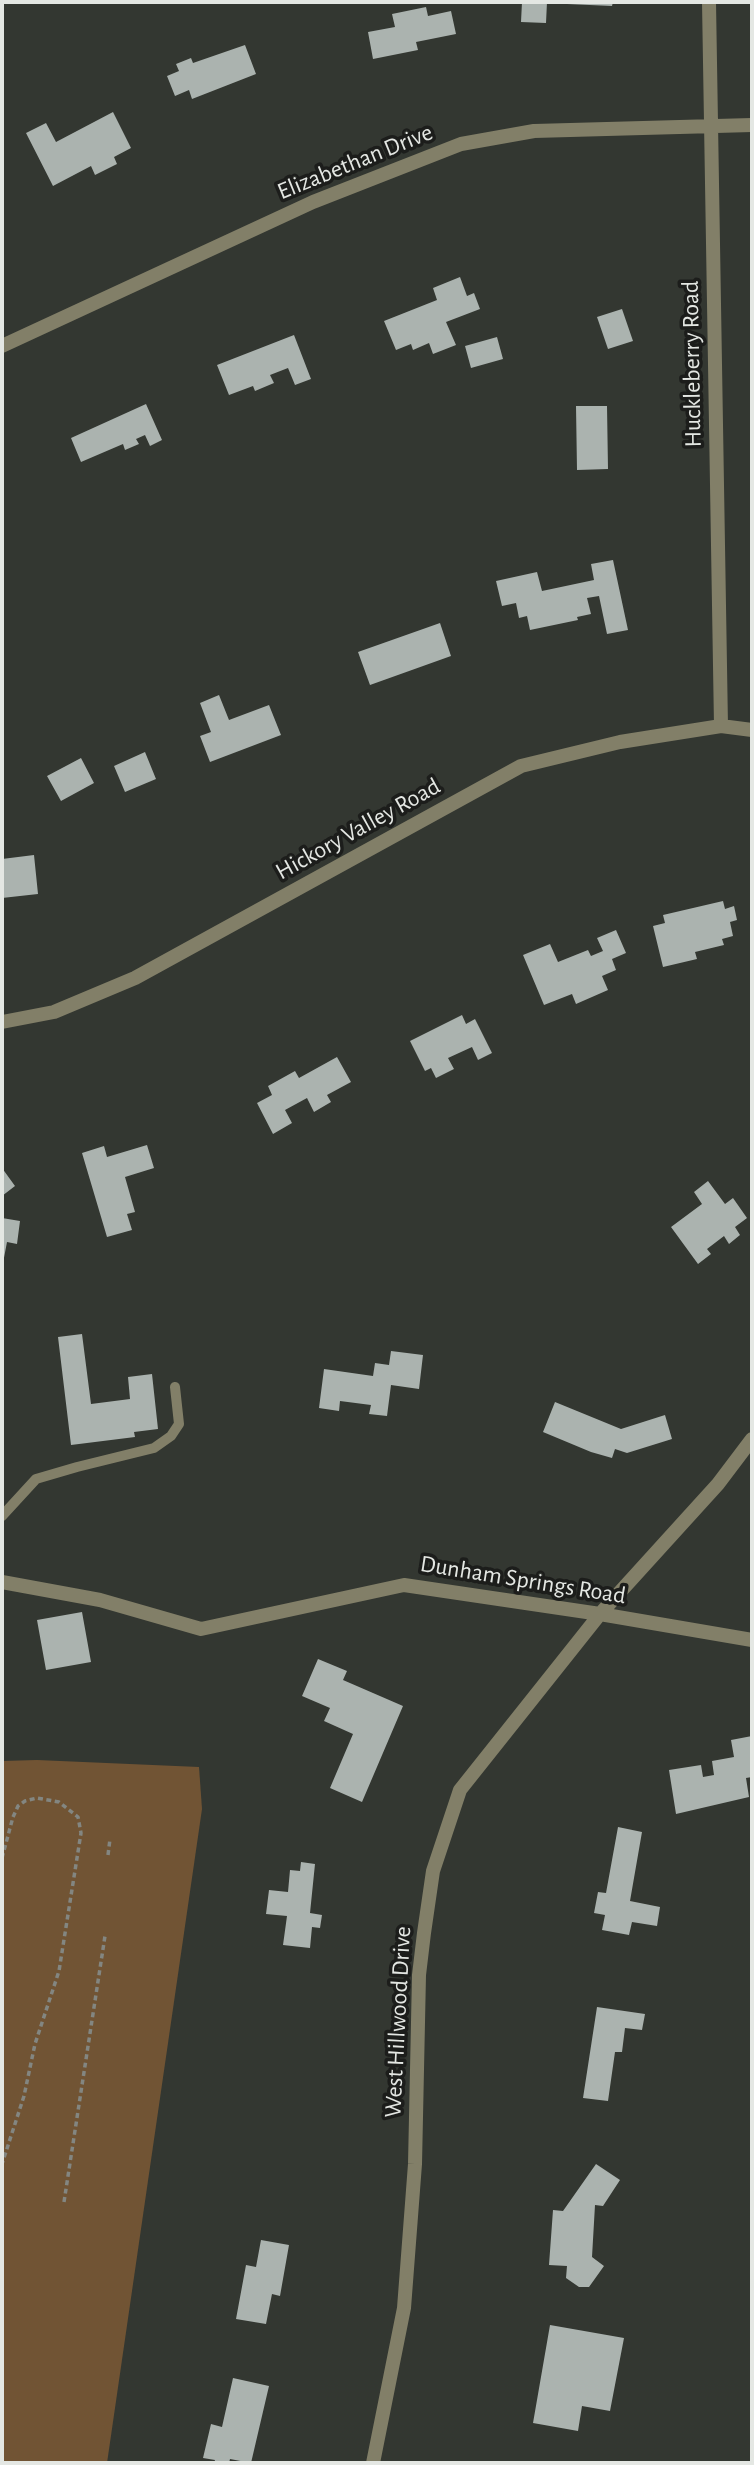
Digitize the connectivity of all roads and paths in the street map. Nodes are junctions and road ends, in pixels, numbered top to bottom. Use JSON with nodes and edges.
{"nodes":[{"id":1,"x":709,"y":2,"type":"edge"},
{"id":2,"x":752,"y":125,"type":"edge"},
{"id":3,"x":711,"y":127,"type":"junction"},
{"id":4,"x":2,"y":346,"type":"edge"},
{"id":5,"x":721,"y":726,"type":"junction"},
{"id":6,"x":752,"y":730,"type":"edge"},
{"id":7,"x":2,"y":1022,"type":"edge"},
{"id":8,"x":175,"y":1387,"type":"dead end"},
{"id":9,"x":752,"y":1439,"type":"edge"},
{"id":10,"x":2,"y":1516,"type":"edge"},
{"id":11,"x":2,"y":1582,"type":"edge"},
{"id":12,"x":600,"y":1614,"type":"junction"},
{"id":13,"x":752,"y":1640,"type":"edge"},
{"id":14,"x":110,"y":1839,"type":"dead end"},
{"id":15,"x":108,"y":1855,"type":"dead end"},
{"id":16,"x":2,"y":1858,"type":"edge"},
{"id":17,"x":105,"y":1936,"type":"dead end"},
{"id":18,"x":2,"y":2164,"type":"edge"},
{"id":19,"x":64,"y":2202,"type":"dead end"},
{"id":20,"x":373,"y":2463,"type":"edge"}],
"edges":[{"from":1,"to":3,"type":"street","name":"Huckleberry Road"},
{"from":2,"to":3,"type":"street","name":"Elizabethan Drive"},
{"from":3,"to":4,"type":"street","name":"Elizabethan Drive"},
{"from":3,"to":5,"type":"street","name":"Huckleberry Road"},
{"from":5,"to":6,"type":"street","name":"Hickory Valley Road"},
{"from":5,"to":7,"type":"street","name":"Hickory Valley Road"},
{"from":8,"to":10,"type":"lane"},
{"from":9,"to":12,"type":"street","name":"West Hillwood Drive"},
{"from":11,"to":12,"type":"street","name":"Dunham Springs Road"},
{"from":12,"to":13,"type":"street","name":"Dunham Springs Road"},
{"from":12,"to":20,"type":"street","name":"West Hillwood Drive"},
{"from":14,"to":15,"type":"path"},
{"from":16,"to":18,"type":"path"},
{"from":17,"to":19,"type":"path"}]}
